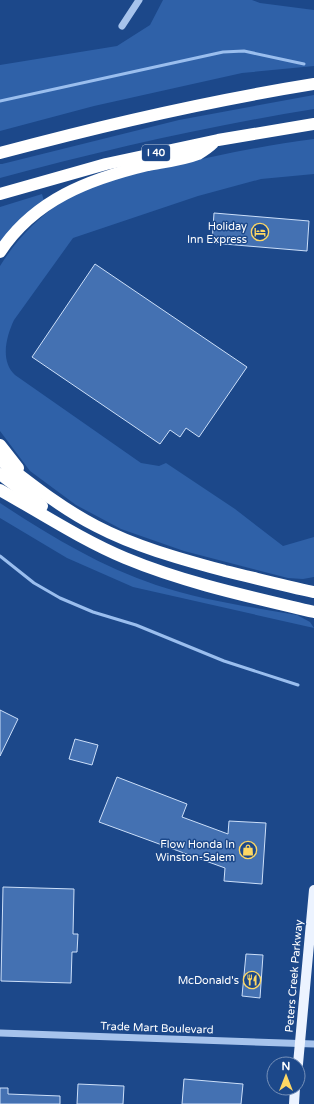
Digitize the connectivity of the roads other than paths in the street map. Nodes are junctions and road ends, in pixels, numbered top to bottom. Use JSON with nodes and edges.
{"nodes":[{"id":1,"x":139,"y":0,"type":"edge"},
{"id":2,"x":122,"y":26,"type":"dead end"},
{"id":3,"x":314,"y":84,"type":"edge"},
{"id":4,"x":314,"y":124,"type":"edge"},
{"id":5,"x":218,"y":140,"type":"junction"},
{"id":6,"x":0,"y":153,"type":"edge"},
{"id":7,"x":0,"y":194,"type":"edge"},
{"id":8,"x":0,"y":252,"type":"edge"},
{"id":9,"x":0,"y":445,"type":"edge"},
{"id":10,"x":0,"y":460,"type":"edge"},
{"id":11,"x":0,"y":474,"type":"edge"},
{"id":12,"x":0,"y":490,"type":"edge"},
{"id":13,"x":44,"y":495,"type":"junction"},
{"id":14,"x":103,"y":548,"type":"junction"},
{"id":15,"x":314,"y":582,"type":"edge"},
{"id":16,"x":286,"y":587,"type":"junction"},
{"id":17,"x":314,"y":592,"type":"edge"},
{"id":18,"x":314,"y":612,"type":"edge"},
{"id":19,"x":314,"y":890,"type":"edge"},
{"id":20,"x":0,"y":1033,"type":"edge"},
{"id":21,"x":299,"y":1044,"type":"junction"},
{"id":22,"x":314,"y":1044,"type":"edge"},
{"id":23,"x":298,"y":1056,"type":"edge"}],
"edges":[{"from":1,"to":2,"type":"street"},
{"from":3,"to":6,"type":"highway"},
{"from":4,"to":5,"type":"highway","number":"I 40"},
{"from":5,"to":7,"type":"highway","number":"I 40"},
{"from":5,"to":8,"type":"highway"},
{"from":9,"to":13,"type":"highway"},
{"from":10,"to":13,"type":"highway"},
{"from":11,"to":14,"type":"highway"},
{"from":12,"to":14,"type":"highway"},
{"from":13,"to":16,"type":"highway"},
{"from":14,"to":18,"type":"highway"},
{"from":15,"to":16,"type":"highway"},
{"from":16,"to":17,"type":"highway"},
{"from":19,"to":21,"type":"main road","name":"Peters Creek Parkway"},
{"from":20,"to":21,"type":"street","name":"Trade Mart Boulevard"},
{"from":21,"to":22,"type":"street","name":"Trade Mart Boulevard"},
{"from":21,"to":23,"type":"main road","name":"Peters Creek Parkway"}]}
